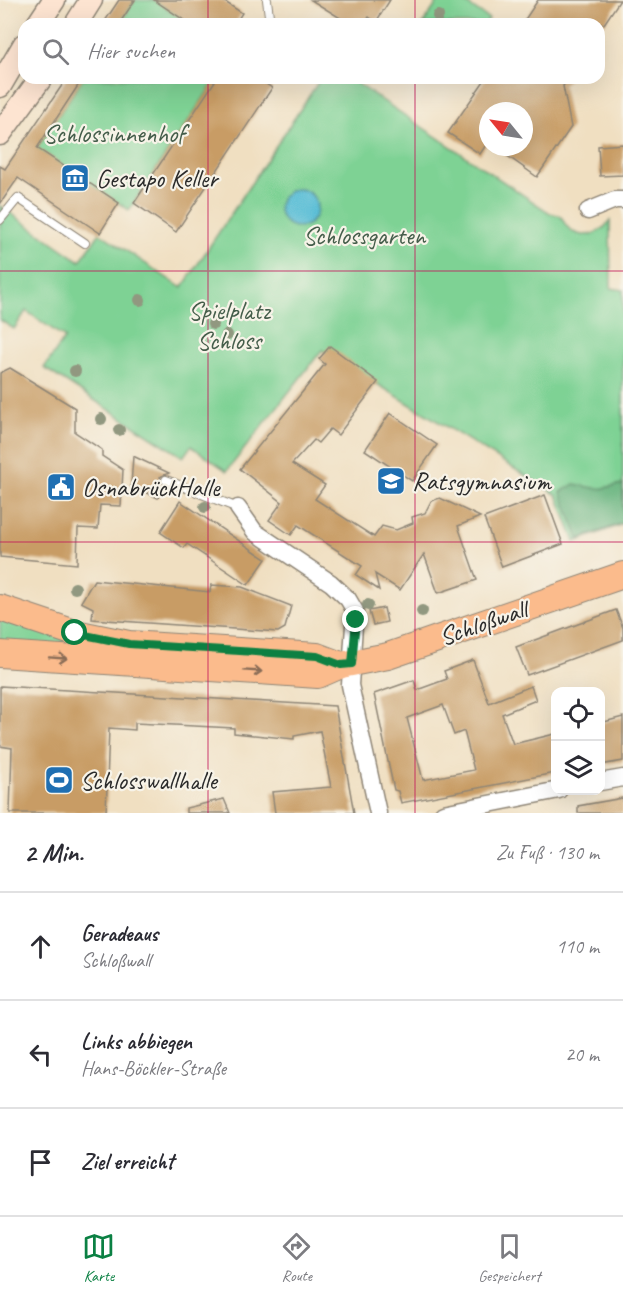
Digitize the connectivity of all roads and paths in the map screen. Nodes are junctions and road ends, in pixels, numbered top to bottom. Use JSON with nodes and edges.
{"nodes":[{"id":1,"x":54,"y":0,"type":"edge"},
{"id":2,"x":91,"y":0,"type":"edge"},
{"id":3,"x":267,"y":0,"type":"edge"},
{"id":4,"x":42,"y":18,"type":"edge"},
{"id":5,"x":80,"y":18,"type":"edge"},
{"id":6,"x":269,"y":18,"type":"edge"},
{"id":7,"x":18,"y":55,"type":"edge"},
{"id":8,"x":37,"y":84,"type":"edge"},
{"id":9,"x":0,"y":86,"type":"edge"},
{"id":10,"x":0,"y":134,"type":"edge"},
{"id":11,"x":623,"y":200,"type":"edge"},
{"id":12,"x":588,"y":211,"type":"dead end"},
{"id":13,"x":0,"y":220,"type":"edge"},
{"id":14,"x":85,"y":243,"type":"dead end"},
{"id":15,"x":166,"y":480,"type":"dead end"},
{"id":16,"x":238,"y":508,"type":"joint"},
{"id":17,"x":623,"y":575,"type":"edge"},
{"id":18,"x":0,"y":608,"type":"edge"},
{"id":19,"x":0,"y":654,"type":"edge"},
{"id":20,"x":347,"y":664,"type":"junction"},
{"id":21,"x":623,"y":778,"type":"edge"},
{"id":22,"x":605,"y":781,"type":"edge"},
{"id":23,"x":551,"y":792,"type":"edge"},
{"id":24,"x":378,"y":813,"type":"edge"},
{"id":25,"x":443,"y":813,"type":"edge"}],
"edges":[{"from":1,"to":4,"type":"street"},
{"from":2,"to":5,"type":"street"},
{"from":3,"to":6,"type":"lane"},
{"from":7,"to":9,"type":"street"},
{"from":8,"to":10,"type":"street"},
{"from":11,"to":12,"type":"street"},
{"from":13,"to":14,"type":"lane"},
{"from":15,"to":16,"type":"lane"},
{"from":16,"to":20,"type":"street"},
{"from":17,"to":20,"type":"main road","name":"Schloßwall"},
{"from":18,"to":20,"type":"main road"},
{"from":19,"to":20,"type":"main road","name":"Schloßwall","one_way":true},
{"from":20,"to":24,"type":"street"},
{"from":21,"to":22,"type":"street"},
{"from":23,"to":25,"type":"street"}]}
